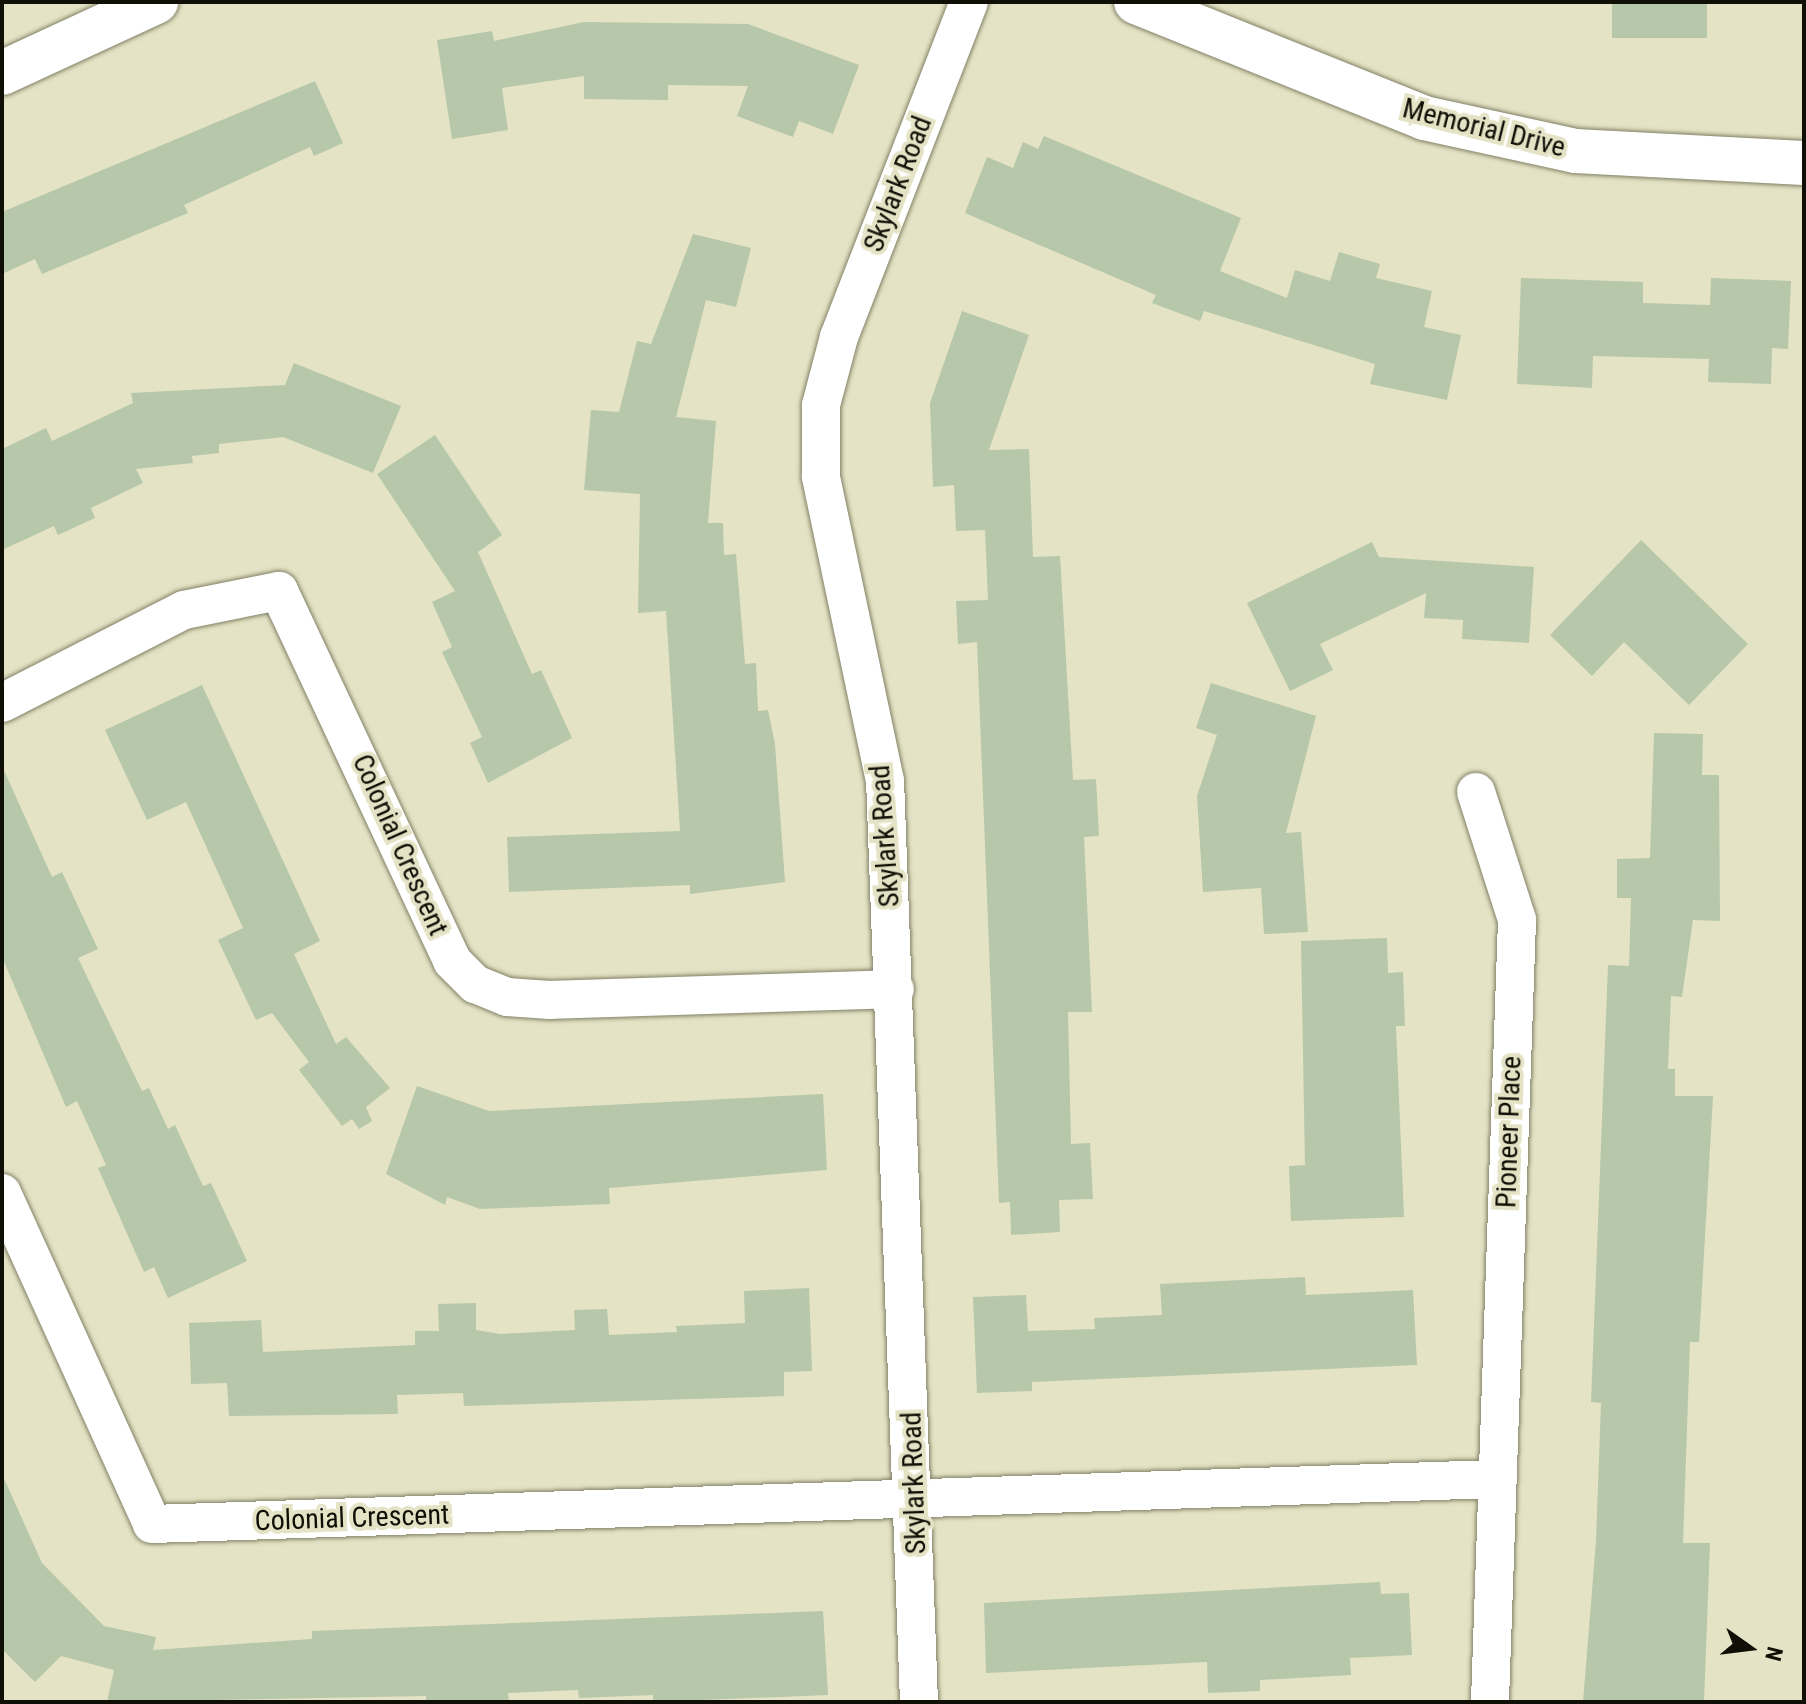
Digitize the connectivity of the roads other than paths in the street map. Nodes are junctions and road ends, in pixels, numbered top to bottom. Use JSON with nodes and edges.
{"nodes":[{"id":1,"x":156,"y":2,"type":"edge"},
{"id":2,"x":969,"y":2,"type":"edge"},
{"id":3,"x":1136,"y":2,"type":"edge"},
{"id":4,"x":102,"y":14,"type":"edge"},
{"id":5,"x":2,"y":73,"type":"edge"},
{"id":6,"x":1804,"y":163,"type":"edge"},
{"id":7,"x":2,"y":703,"type":"edge"},
{"id":8,"x":1476,"y":792,"type":"dead end"},
{"id":9,"x":895,"y":989,"type":"junction"},
{"id":10,"x":2,"y":1193,"type":"edge"},
{"id":11,"x":1496,"y":1479,"type":"junction"},
{"id":12,"x":916,"y":1503,"type":"junction"},
{"id":13,"x":919,"y":1702,"type":"edge"},
{"id":14,"x":1490,"y":1702,"type":"edge"}],
"edges":[{"from":1,"to":4,"type":"main road"},
{"from":2,"to":9,"type":"street","name":"Skylark Road"},
{"from":3,"to":6,"type":"main road","name":"Memorial Drive"},
{"from":4,"to":5,"type":"main road"},
{"from":7,"to":9,"type":"street","name":"Colonial Crescent"},
{"from":8,"to":11,"type":"street","name":"Pioneer Place"},
{"from":9,"to":12,"type":"street","name":"Skylark Road"},
{"from":10,"to":12,"type":"street","name":"Colonial Crescent"},
{"from":11,"to":12,"type":"street"},
{"from":11,"to":14,"type":"street","name":"Pioneer Place"},
{"from":12,"to":13,"type":"street","name":"Skylark Road"}]}
